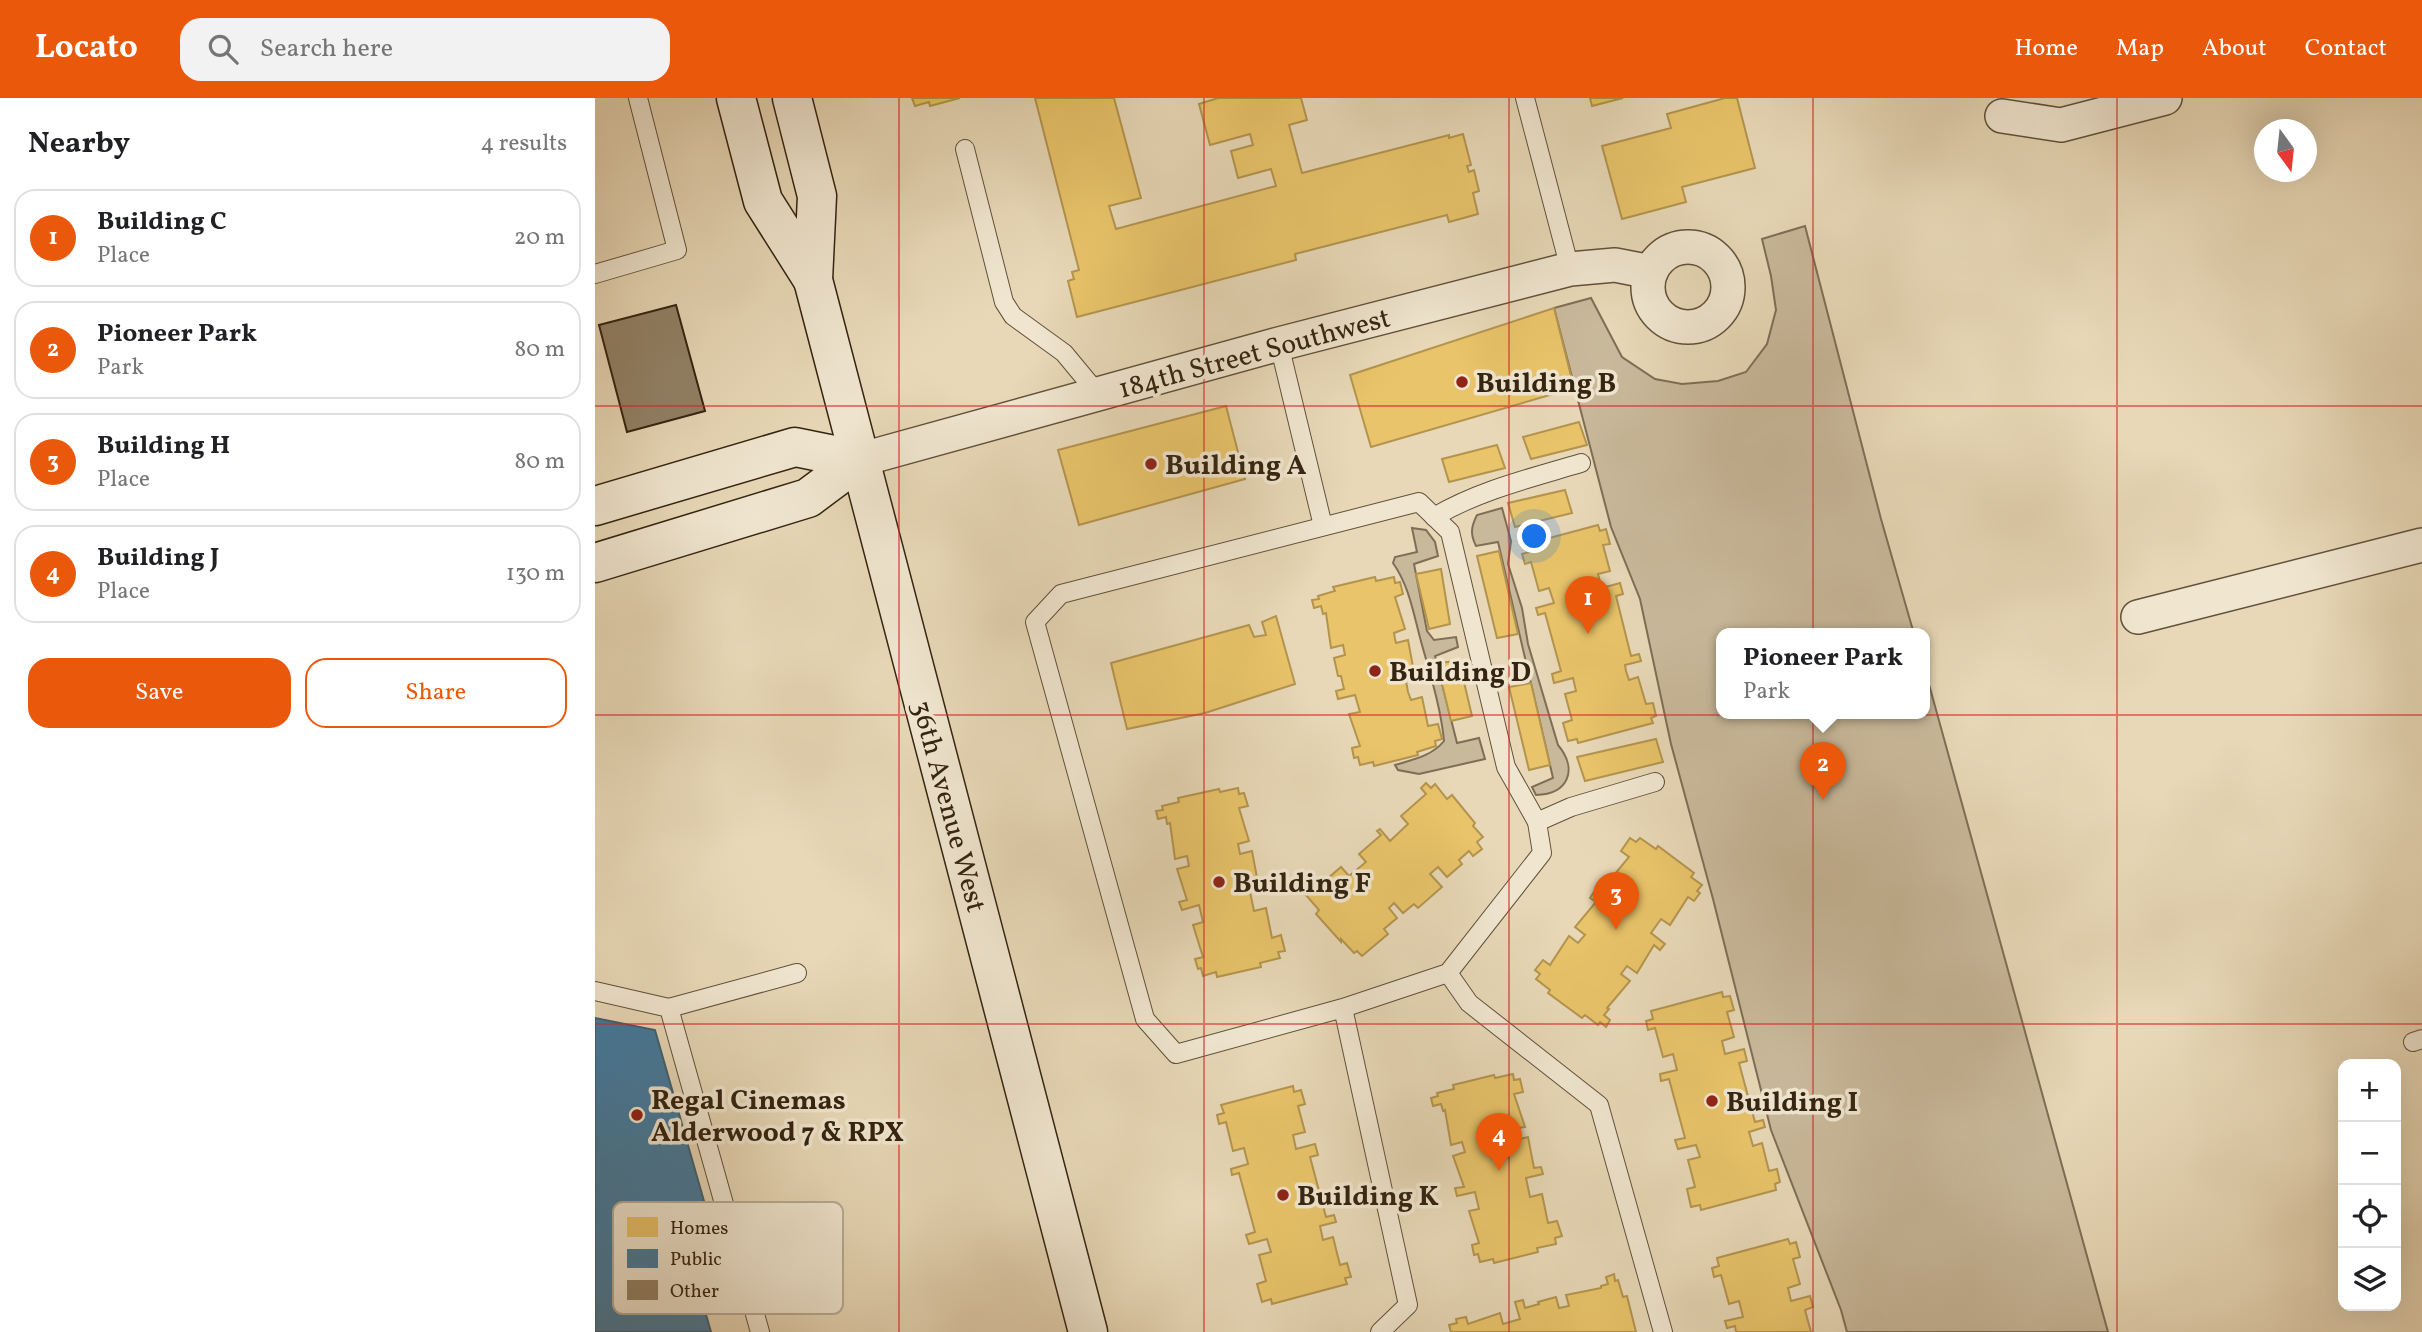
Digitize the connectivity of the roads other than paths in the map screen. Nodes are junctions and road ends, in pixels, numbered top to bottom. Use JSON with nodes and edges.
{"nodes":[{"id":1,"x":638,"y":98,"type":"edge"},
{"id":2,"x":736,"y":98,"type":"edge"},
{"id":3,"x":792,"y":98,"type":"edge"},
{"id":4,"x":1525,"y":98,"type":"edge"},
{"id":5,"x":2165,"y":98,"type":"edge"},
{"id":6,"x":2002,"y":116,"type":"dead end"},
{"id":7,"x":965,"y":149,"type":"dead end"},
{"id":8,"x":1570,"y":269,"type":"junction"},
{"id":9,"x":1651,"y":272,"type":"dead end"},
{"id":10,"x":595,"y":274,"type":"edge"},
{"id":11,"x":813,"y":280,"type":"junction"},
{"id":12,"x":1279,"y":344,"type":"junction"},
{"id":13,"x":1098,"y":394,"type":"junction"},
{"id":14,"x":859,"y":460,"type":"junction"},
{"id":15,"x":1581,"y":463,"type":"dead end"},
{"id":16,"x":595,"y":506,"type":"edge"},
{"id":17,"x":1434,"y":517,"type":"junction"},
{"id":18,"x":1323,"y":526,"type":"junction"},
{"id":19,"x":2422,"y":545,"type":"edge"},
{"id":20,"x":595,"y":564,"type":"edge"},
{"id":21,"x":2138,"y":617,"type":"dead end"},
{"id":22,"x":1655,"y":782,"type":"dead end"},
{"id":23,"x":1537,"y":822,"type":"junction"},
{"id":24,"x":1448,"y":973,"type":"junction"},
{"id":25,"x":797,"y":974,"type":"dead end"},
{"id":26,"x":595,"y":991,"type":"edge"},
{"id":27,"x":669,"y":1008,"type":"junction"},
{"id":28,"x":1343,"y":1008,"type":"junction"},
{"id":29,"x":723,"y":1202,"type":"edge"},
{"id":30,"x":755,"y":1314,"type":"edge"},
{"id":31,"x":760,"y":1332,"type":"edge"},
{"id":32,"x":1088,"y":1332,"type":"edge"},
{"id":33,"x":1380,"y":1332,"type":"edge"},
{"id":34,"x":1663,"y":1332,"type":"edge"}],
"edges":[{"from":1,"to":10,"type":"lane"},
{"from":2,"to":11,"type":"main road","name":"36th Avenue West"},
{"from":3,"to":11,"type":"main road","name":"36th Avenue West"},
{"from":4,"to":8,"type":"lane"},
{"from":5,"to":6,"type":"street"},
{"from":7,"to":13,"type":"lane"},
{"from":8,"to":9,"type":"street","name":"184th Street Southwest"},
{"from":8,"to":12,"type":"street","name":"184th Street Southwest"},
{"from":11,"to":14,"type":"main road","name":"36th Avenue West"},
{"from":12,"to":13,"type":"street","name":"184th Street Southwest"},
{"from":12,"to":18,"type":"lane"},
{"from":13,"to":14,"type":"street","name":"184th Street Southwest"},
{"from":14,"to":16,"type":"main road","name":"184th Street Southwest"},
{"from":14,"to":20,"type":"main road","name":"184th Street Southwest"},
{"from":14,"to":32,"type":"main road","name":"36th Avenue West"},
{"from":15,"to":17,"type":"lane"},
{"from":17,"to":18,"type":"lane"},
{"from":17,"to":23,"type":"lane"},
{"from":18,"to":28,"type":"lane"},
{"from":19,"to":21,"type":"street"},
{"from":22,"to":23,"type":"lane"},
{"from":23,"to":24,"type":"lane"},
{"from":24,"to":28,"type":"lane"},
{"from":24,"to":34,"type":"lane"},
{"from":25,"to":27,"type":"lane"},
{"from":26,"to":27,"type":"lane"},
{"from":27,"to":29,"type":"lane"},
{"from":28,"to":33,"type":"lane"},
{"from":30,"to":31,"type":"lane"}]}
